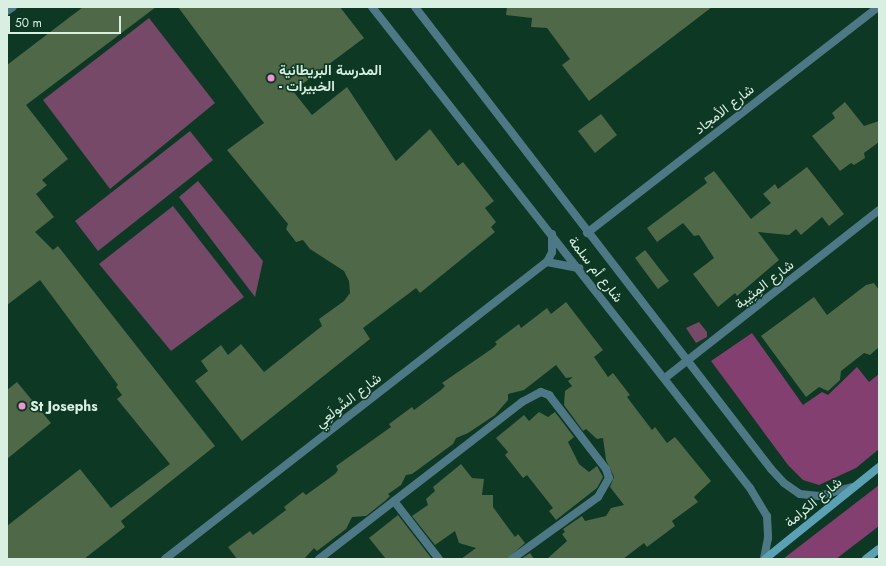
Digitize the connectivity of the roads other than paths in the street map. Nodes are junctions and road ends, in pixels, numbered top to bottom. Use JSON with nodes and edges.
{"nodes":[{"id":1,"x":13,"y":7,"type":"edge"},
{"id":2,"x":372,"y":7,"type":"edge"},
{"id":3,"x":415,"y":7,"type":"edge"},
{"id":4,"x":878,"y":7,"type":"edge"},
{"id":5,"x":7,"y":12,"type":"edge"},
{"id":6,"x":879,"y":210,"type":"edge"},
{"id":7,"x":551,"y":233,"type":"junction"},
{"id":8,"x":587,"y":233,"type":"junction"},
{"id":9,"x":547,"y":262,"type":"junction"},
{"id":10,"x":579,"y":268,"type":"junction"},
{"id":11,"x":687,"y":361,"type":"junction"},
{"id":12,"x":665,"y":378,"type":"junction"},
{"id":13,"x":879,"y":467,"type":"edge"},
{"id":14,"x":852,"y":487,"type":"junction"},
{"id":15,"x":394,"y":501,"type":"junction"},
{"id":16,"x":879,"y":549,"type":"edge"},
{"id":17,"x":165,"y":559,"type":"edge"},
{"id":18,"x":319,"y":559,"type":"edge"},
{"id":19,"x":439,"y":559,"type":"edge"},
{"id":20,"x":512,"y":559,"type":"edge"},
{"id":21,"x":765,"y":559,"type":"edge"},
{"id":22,"x":866,"y":559,"type":"edge"}],
"edges":[{"from":1,"to":5,"type":"street"},
{"from":2,"to":7,"type":"street","name":"شارع أم سلمة"},
{"from":3,"to":8,"type":"street","name":"شارع أم سلمة"},
{"from":4,"to":8,"type":"street","name":"شارع الأمجاد"},
{"from":6,"to":11,"type":"street","name":"شارع المِثِيبة"},
{"from":7,"to":9,"type":"street"},
{"from":7,"to":10,"type":"street","name":"شارع أم سلمة"},
{"from":8,"to":11,"type":"street","name":"شارع أم سلمة"},
{"from":9,"to":10,"type":"street"},
{"from":9,"to":17,"type":"street","name":"شارع السُّولَعِي"},
{"from":10,"to":12,"type":"street","name":"شارع أم سلمة"},
{"from":11,"to":12,"type":"street","name":"شارع المِثِيبة"},
{"from":11,"to":14,"type":"street","name":"شارع أم سلمة"},
{"from":12,"to":21,"type":"street","name":"شارع أم سلمة"},
{"from":13,"to":14,"type":"main road","name":"شارع الكرامة"},
{"from":14,"to":21,"type":"main road","name":"شارع الكرامة"},
{"from":15,"to":18,"type":"street"},
{"from":15,"to":19,"type":"street"},
{"from":15,"to":20,"type":"street"},
{"from":16,"to":22,"type":"main road"}]}
